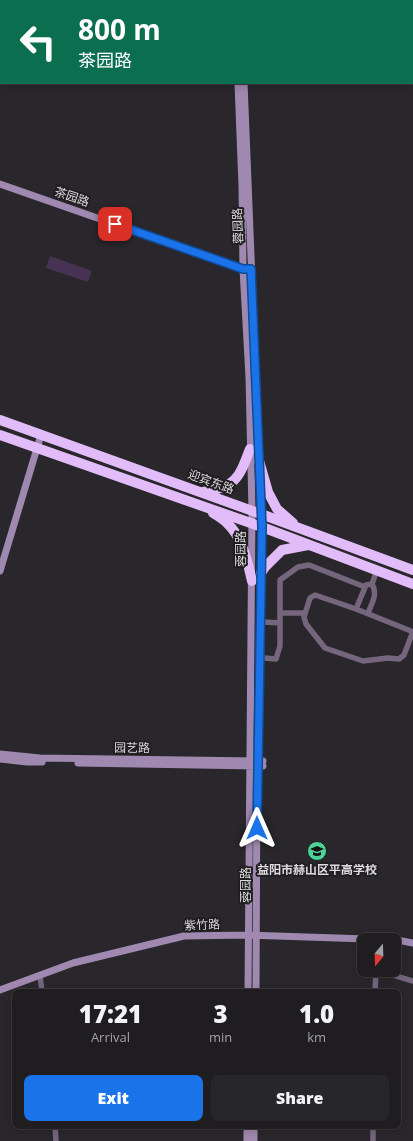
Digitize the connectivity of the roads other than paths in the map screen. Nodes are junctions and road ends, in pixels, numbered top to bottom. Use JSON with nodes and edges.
{"nodes":[{"id":1,"x":238,"y":84,"type":"edge"},
{"id":2,"x":244,"y":84,"type":"edge"},
{"id":3,"x":0,"y":184,"type":"edge"},
{"id":4,"x":243,"y":269,"type":"junction"},
{"id":5,"x":251,"y":269,"type":"junction"},
{"id":6,"x":0,"y":420,"type":"edge"},
{"id":7,"x":0,"y":435,"type":"edge"},
{"id":8,"x":41,"y":435,"type":"junction"},
{"id":9,"x":36,"y":447,"type":"junction"},
{"id":10,"x":250,"y":449,"type":"junction"},
{"id":11,"x":259,"y":461,"type":"junction"},
{"id":12,"x":201,"y":492,"type":"junction"},
{"id":13,"x":200,"y":505,"type":"junction"},
{"id":14,"x":257,"y":512,"type":"junction"},
{"id":15,"x":257,"y":525,"type":"junction"},
{"id":16,"x":299,"y":528,"type":"junction"},
{"id":17,"x":324,"y":537,"type":"junction"},
{"id":18,"x":309,"y":545,"type":"junction"},
{"id":19,"x":319,"y":549,"type":"junction"},
{"id":20,"x":377,"y":570,"type":"junction"},
{"id":21,"x":413,"y":570,"type":"edge"},
{"id":22,"x":0,"y":571,"type":"edge"},
{"id":23,"x":261,"y":573,"type":"junction"},
{"id":24,"x":252,"y":581,"type":"junction"},
{"id":25,"x":372,"y":584,"type":"junction"},
{"id":26,"x":413,"y":584,"type":"edge"},
{"id":27,"x":365,"y":587,"type":"junction"},
{"id":28,"x":356,"y":609,"type":"junction"},
{"id":29,"x":280,"y":613,"type":"junction"},
{"id":30,"x":305,"y":613,"type":"junction"},
{"id":31,"x":368,"y":613,"type":"junction"},
{"id":32,"x":264,"y":622,"type":"dead end"},
{"id":33,"x":280,"y":623,"type":"junction"},
{"id":34,"x":264,"y":658,"type":"dead end"},
{"id":35,"x":0,"y":754,"type":"edge"},
{"id":36,"x":0,"y":759,"type":"edge"},
{"id":37,"x":257,"y":764,"type":"junction"},
{"id":38,"x":248,"y":935,"type":"junction"},
{"id":39,"x":257,"y":935,"type":"junction"},
{"id":40,"x":357,"y":938,"type":"edge"},
{"id":41,"x":401,"y":941,"type":"edge"},
{"id":42,"x":413,"y":943,"type":"edge"},
{"id":43,"x":40,"y":975,"type":"junction"},
{"id":44,"x":376,"y":977,"type":"edge"},
{"id":45,"x":400,"y":977,"type":"edge"},
{"id":46,"x":413,"y":981,"type":"edge"},
{"id":47,"x":42,"y":989,"type":"edge"},
{"id":48,"x":248,"y":989,"type":"edge"},
{"id":49,"x":256,"y":989,"type":"edge"},
{"id":50,"x":375,"y":989,"type":"edge"},
{"id":51,"x":0,"y":990,"type":"edge"},
{"id":52,"x":55,"y":1129,"type":"edge"},
{"id":53,"x":247,"y":1129,"type":"edge"},
{"id":54,"x":254,"y":1129,"type":"edge"},
{"id":55,"x":373,"y":1129,"type":"edge"},
{"id":56,"x":372,"y":1140,"type":"dead end"},
{"id":57,"x":56,"y":1141,"type":"edge"},
{"id":58,"x":247,"y":1141,"type":"edge"},
{"id":59,"x":254,"y":1141,"type":"edge"}],
"edges":[{"from":1,"to":4,"type":"street","name":"蓉园路"},
{"from":2,"to":5,"type":"street","name":"蓉园路"},
{"from":3,"to":4,"type":"street","name":"茶园路"},
{"from":4,"to":5,"type":"street","name":"茶园路"},
{"from":4,"to":10,"type":"street","name":"蓉园路"},
{"from":5,"to":11,"type":"street","name":"蓉园路"},
{"from":6,"to":8,"type":"highway","name":"迎宾东路"},
{"from":7,"to":9,"type":"highway"},
{"from":8,"to":9,"type":"street"},
{"from":8,"to":12,"type":"highway","name":"迎宾东路"},
{"from":9,"to":13,"type":"highway"},
{"from":9,"to":22,"type":"street"},
{"from":10,"to":12,"type":"highway"},
{"from":10,"to":14,"type":"street","name":"蓉园路"},
{"from":11,"to":14,"type":"street","name":"蓉园路"},
{"from":11,"to":16,"type":"highway"},
{"from":12,"to":13,"type":"highway"},
{"from":12,"to":14,"type":"highway","name":"迎宾东路"},
{"from":13,"to":15,"type":"highway"},
{"from":13,"to":24,"type":"highway"},
{"from":14,"to":15,"type":"street","name":"蓉园路"},
{"from":14,"to":16,"type":"highway","name":"迎宾东路"},
{"from":15,"to":18,"type":"highway"},
{"from":15,"to":23,"type":"street","name":"蓉园路"},
{"from":15,"to":24,"type":"street","name":"蓉园路"},
{"from":16,"to":17,"type":"highway","name":"迎宾东路"},
{"from":17,"to":19,"type":"highway"},
{"from":17,"to":21,"type":"highway","name":"迎宾东路"},
{"from":18,"to":19,"type":"highway"},
{"from":18,"to":23,"type":"highway"},
{"from":19,"to":20,"type":"highway"},
{"from":20,"to":25,"type":"street"},
{"from":20,"to":26,"type":"highway"},
{"from":23,"to":37,"type":"street","name":"蓉园路"},
{"from":24,"to":37,"type":"street","name":"蓉园路"},
{"from":25,"to":27,"type":"street"},
{"from":25,"to":31,"type":"street"},
{"from":27,"to":28,"type":"street"},
{"from":27,"to":29,"type":"street"},
{"from":28,"to":30,"type":"street"},
{"from":28,"to":31,"type":"street"},
{"from":29,"to":30,"type":"street"},
{"from":29,"to":33,"type":"street"},
{"from":30,"to":31,"type":"street"},
{"from":32,"to":33,"type":"street"},
{"from":33,"to":34,"type":"street"},
{"from":35,"to":37,"type":"street","name":"园艺路"},
{"from":36,"to":37,"type":"street","name":"园艺路"},
{"from":37,"to":38,"type":"street","name":"蓉园路"},
{"from":37,"to":39,"type":"street","name":"蓉园路"},
{"from":38,"to":39,"type":"street","name":"紫竹路"},
{"from":38,"to":43,"type":"street","name":"紫竹路"},
{"from":38,"to":48,"type":"street","name":"蓉园路"},
{"from":39,"to":40,"type":"street","name":"紫竹路"},
{"from":39,"to":49,"type":"street","name":"蓉园路"},
{"from":41,"to":42,"type":"street","name":"紫竹路"},
{"from":43,"to":47,"type":"street"},
{"from":43,"to":51,"type":"street","name":"紫竹路"},
{"from":44,"to":50,"type":"street"},
{"from":45,"to":46,"type":"street"},
{"from":52,"to":57,"type":"street"},
{"from":53,"to":58,"type":"street"},
{"from":54,"to":59,"type":"street"},
{"from":55,"to":56,"type":"street"}]}
